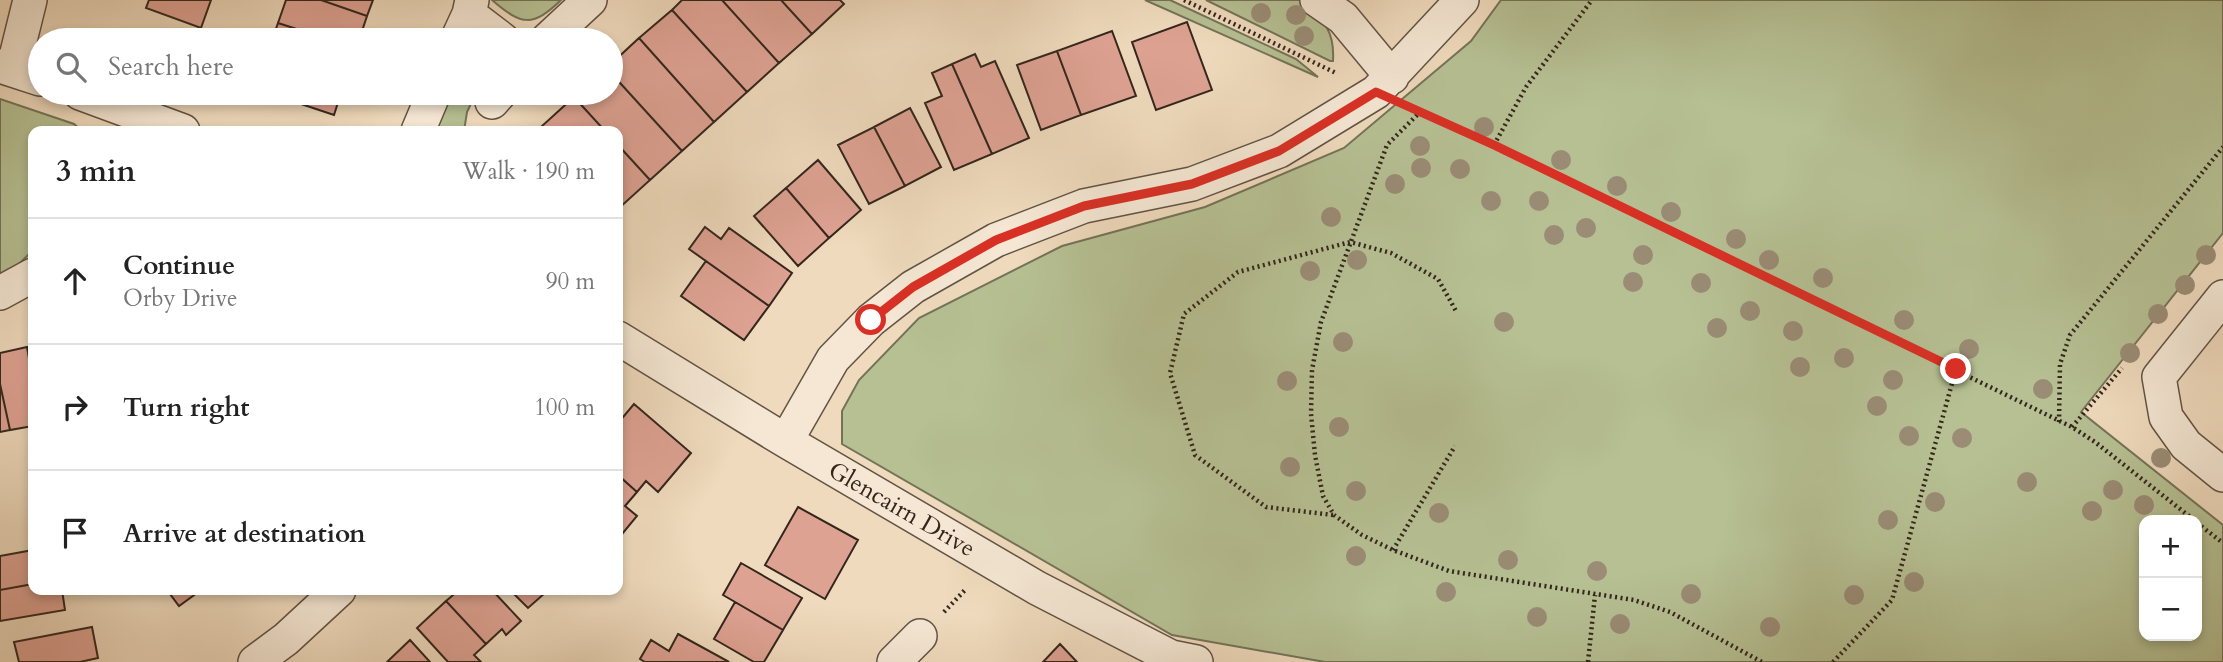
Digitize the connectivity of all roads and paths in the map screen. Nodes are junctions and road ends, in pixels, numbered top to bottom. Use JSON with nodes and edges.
{"nodes":[{"id":1,"x":30,"y":0,"type":"edge"},
{"id":2,"x":590,"y":0,"type":"edge"},
{"id":3,"x":1184,"y":0,"type":"edge"},
{"id":4,"x":1317,"y":0,"type":"edge"},
{"id":5,"x":1462,"y":0,"type":"edge"},
{"id":6,"x":1592,"y":0,"type":"edge"},
{"id":7,"x":466,"y":18,"type":"edge"},
{"id":8,"x":483,"y":28,"type":"edge"},
{"id":9,"x":560,"y":28,"type":"edge"},
{"id":10,"x":18,"y":71,"type":"edge"},
{"id":11,"x":1384,"y":84,"type":"junction"},
{"id":12,"x":106,"y":105,"type":"edge"},
{"id":13,"x":429,"y":105,"type":"edge"},
{"id":14,"x":1421,"y":111,"type":"junction"},
{"id":15,"x":146,"y":124,"type":"edge"},
{"id":16,"x":420,"y":126,"type":"edge"},
{"id":17,"x":1494,"y":145,"type":"junction"},
{"id":18,"x":2223,"y":147,"type":"edge"},
{"id":19,"x":1350,"y":242,"type":"junction"},
{"id":20,"x":28,"y":278,"type":"edge"},
{"id":21,"x":0,"y":293,"type":"edge"},
{"id":22,"x":2223,"y":297,"type":"edge"},
{"id":23,"x":1456,"y":311,"type":"dead end"},
{"id":24,"x":623,"y":341,"type":"edge"},
{"id":25,"x":1956,"y":369,"type":"junction"},
{"id":26,"x":2133,"y":369,"type":"dead end"},
{"id":27,"x":2059,"y":422,"type":"junction"},
{"id":28,"x":2073,"y":427,"type":"junction"},
{"id":29,"x":786,"y":441,"type":"junction"},
{"id":30,"x":1455,"y":446,"type":"dead end"},
{"id":31,"x":2223,"y":475,"type":"edge"},
{"id":32,"x":1334,"y":515,"type":"junction"},
{"id":33,"x":2187,"y":515,"type":"edge"},
{"id":34,"x":2202,"y":526,"type":"edge"},
{"id":35,"x":2223,"y":543,"type":"edge"},
{"id":36,"x":1393,"y":550,"type":"junction"},
{"id":37,"x":993,"y":563,"type":"junction"},
{"id":38,"x":334,"y":595,"type":"edge"},
{"id":39,"x":1595,"y":595,"type":"junction"},
{"id":40,"x":919,"y":636,"type":"joint"},
{"id":41,"x":255,"y":662,"type":"edge"},
{"id":42,"x":894,"y":662,"type":"edge"},
{"id":43,"x":1196,"y":662,"type":"edge"},
{"id":44,"x":1588,"y":662,"type":"edge"},
{"id":45,"x":1762,"y":662,"type":"edge"},
{"id":46,"x":1833,"y":662,"type":"edge"}],
"edges":[{"from":1,"to":10,"type":"street"},
{"from":2,"to":9,"type":"street"},
{"from":3,"to":11,"type":"path"},
{"from":4,"to":11,"type":"street"},
{"from":5,"to":11,"type":"street"},
{"from":6,"to":17,"type":"path"},
{"from":7,"to":8,"type":"street"},
{"from":11,"to":14,"type":"path"},
{"from":11,"to":29,"type":"street"},
{"from":12,"to":15,"type":"street"},
{"from":13,"to":16,"type":"street"},
{"from":14,"to":17,"type":"path"},
{"from":14,"to":19,"type":"path"},
{"from":17,"to":25,"type":"path"},
{"from":18,"to":27,"type":"path"},
{"from":19,"to":23,"type":"path"},
{"from":19,"to":32,"type":"path"},
{"from":19,"to":32,"type":"path"},
{"from":20,"to":21,"type":"street"},
{"from":22,"to":31,"type":"street"},
{"from":24,"to":29,"type":"street","name":"Glencairn Drive"},
{"from":25,"to":27,"type":"path"},
{"from":25,"to":46,"type":"path"},
{"from":26,"to":28,"type":"path"},
{"from":27,"to":28,"type":"path"},
{"from":28,"to":33,"type":"path"},
{"from":29,"to":37,"type":"street","name":"Glencairn Drive"},
{"from":30,"to":36,"type":"path"},
{"from":32,"to":36,"type":"path"},
{"from":34,"to":35,"type":"path"},
{"from":36,"to":39,"type":"path"},
{"from":37,"to":40,"type":"path"},
{"from":37,"to":43,"type":"street","name":"Glencairn Drive"},
{"from":38,"to":41,"type":"street"},
{"from":39,"to":44,"type":"path"},
{"from":39,"to":45,"type":"path"},
{"from":40,"to":42,"type":"street"}]}
